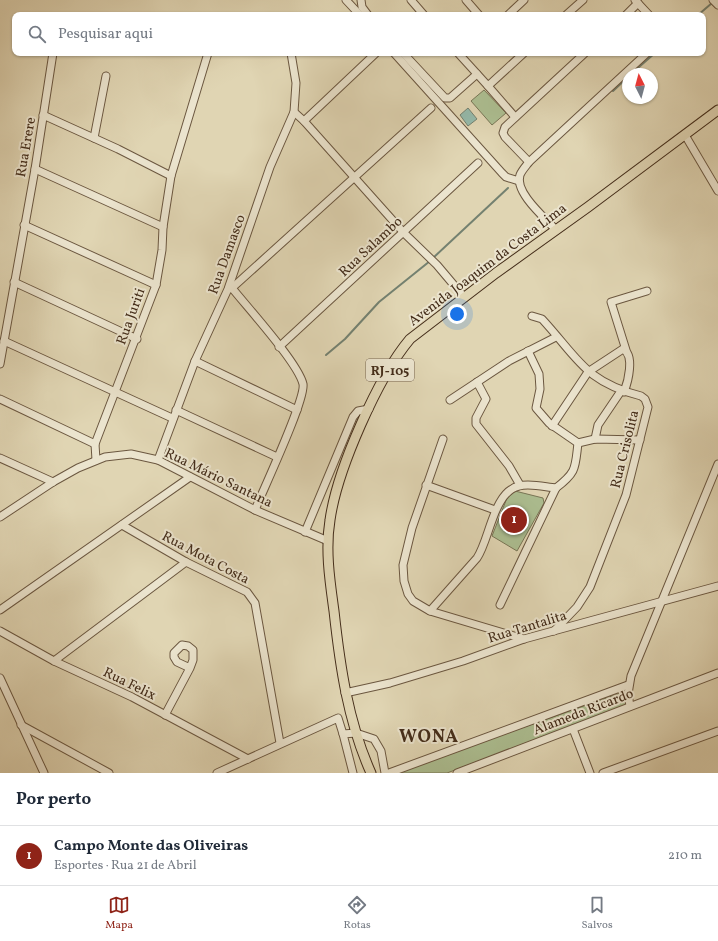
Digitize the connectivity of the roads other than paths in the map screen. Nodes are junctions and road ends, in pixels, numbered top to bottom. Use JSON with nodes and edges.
{"nodes":[{"id":1,"x":346,"y":0,"type":"edge"},
{"id":2,"x":361,"y":0,"type":"edge"},
{"id":3,"x":411,"y":0,"type":"edge"},
{"id":4,"x":466,"y":0,"type":"edge"},
{"id":5,"x":524,"y":0,"type":"edge"},
{"id":6,"x":582,"y":0,"type":"edge"},
{"id":7,"x":713,"y":0,"type":"edge"},
{"id":8,"x":637,"y":2,"type":"edge"},
{"id":9,"x":718,"y":5,"type":"edge"},
{"id":10,"x":357,"y":12,"type":"edge"},
{"id":11,"x":366,"y":12,"type":"edge"},
{"id":12,"x":421,"y":12,"type":"edge"},
{"id":13,"x":476,"y":12,"type":"edge"},
{"id":14,"x":511,"y":12,"type":"edge"},
{"id":15,"x":569,"y":12,"type":"edge"},
{"id":16,"x":629,"y":12,"type":"edge"},
{"id":17,"x":646,"y":12,"type":"edge"},
{"id":18,"x":53,"y":56,"type":"edge"},
{"id":19,"x":207,"y":56,"type":"edge"},
{"id":20,"x":291,"y":56,"type":"edge"},
{"id":21,"x":373,"y":56,"type":"edge"},
{"id":22,"x":397,"y":56,"type":"edge"},
{"id":23,"x":406,"y":56,"type":"edge"},
{"id":24,"x":461,"y":56,"type":"edge"},
{"id":25,"x":518,"y":56,"type":"edge"},
{"id":26,"x":581,"y":56,"type":"edge"},
{"id":27,"x":644,"y":56,"type":"edge"},
{"id":28,"x":478,"y":74,"type":"junction"},
{"id":29,"x":106,"y":76,"type":"dead end"},
{"id":30,"x":488,"y":86,"type":"junction"},
{"id":31,"x":431,"y":108,"type":"dead end"},
{"id":32,"x":718,"y":110,"type":"edge"},
{"id":33,"x":294,"y":112,"type":"junction"},
{"id":34,"x":43,"y":115,"type":"junction"},
{"id":35,"x":515,"y":117,"type":"junction"},
{"id":36,"x":304,"y":121,"type":"junction"},
{"id":37,"x":686,"y":135,"type":"junction"},
{"id":38,"x":94,"y":138,"type":"junction"},
{"id":39,"x":529,"y":162,"type":"junction"},
{"id":40,"x":478,"y":163,"type":"dead end"},
{"id":41,"x":35,"y":169,"type":"junction"},
{"id":42,"x":171,"y":176,"type":"junction"},
{"id":43,"x":353,"y":177,"type":"junction"},
{"id":44,"x":519,"y":181,"type":"junction"},
{"id":45,"x":718,"y":191,"type":"edge"},
{"id":46,"x":24,"y":225,"type":"junction"},
{"id":47,"x":163,"y":227,"type":"junction"},
{"id":48,"x":556,"y":230,"type":"junction"},
{"id":49,"x":404,"y":233,"type":"junction"},
{"id":50,"x":14,"y":282,"type":"junction"},
{"id":51,"x":156,"y":285,"type":"junction"},
{"id":52,"x":230,"y":289,"type":"junction"},
{"id":53,"x":647,"y":291,"type":"dead end"},
{"id":54,"x":464,"y":297,"type":"junction"},
{"id":55,"x":532,"y":316,"type":"dead end"},
{"id":56,"x":556,"y":337,"type":"junction"},
{"id":57,"x":137,"y":339,"type":"junction"},
{"id":58,"x":4,"y":341,"type":"junction"},
{"id":59,"x":279,"y":347,"type":"junction"},
{"id":60,"x":626,"y":350,"type":"junction"},
{"id":61,"x":528,"y":351,"type":"junction"},
{"id":62,"x":195,"y":361,"type":"junction"},
{"id":63,"x":0,"y":364,"type":"edge"},
{"id":64,"x":588,"y":372,"type":"junction"},
{"id":65,"x":477,"y":382,"type":"junction"},
{"id":66,"x":623,"y":391,"type":"junction"},
{"id":67,"x":114,"y":393,"type":"junction"},
{"id":68,"x":0,"y":399,"type":"edge"},
{"id":69,"x":450,"y":400,"type":"dead end"},
{"id":70,"x":369,"y":409,"type":"junction"},
{"id":71,"x":176,"y":410,"type":"junction"},
{"id":72,"x":297,"y":410,"type":"junction"},
{"id":73,"x":172,"y":418,"type":"junction"},
{"id":74,"x":552,"y":426,"type":"junction"},
{"id":75,"x":443,"y":439,"type":"dead end"},
{"id":76,"x":595,"y":439,"type":"junction"},
{"id":77,"x":640,"y":440,"type":"junction"},
{"id":78,"x":578,"y":443,"type":"junction"},
{"id":79,"x":95,"y":444,"type":"junction"},
{"id":80,"x":277,"y":457,"type":"junction"},
{"id":81,"x":0,"y":458,"type":"edge"},
{"id":82,"x":96,"y":460,"type":"junction"},
{"id":83,"x":158,"y":460,"type":"junction"},
{"id":84,"x":718,"y":464,"type":"edge"},
{"id":85,"x":190,"y":477,"type":"junction"},
{"id":86,"x":53,"y":482,"type":"junction"},
{"id":87,"x":520,"y":485,"type":"junction"},
{"id":88,"x":426,"y":486,"type":"junction"},
{"id":89,"x":556,"y":488,"type":"junction"},
{"id":90,"x":255,"y":510,"type":"junction"},
{"id":91,"x":495,"y":510,"type":"junction"},
{"id":92,"x":0,"y":517,"type":"edge"},
{"id":93,"x":122,"y":525,"type":"junction"},
{"id":94,"x":305,"y":532,"type":"junction"},
{"id":95,"x":328,"y":541,"type":"junction"},
{"id":96,"x":186,"y":562,"type":"junction"},
{"id":97,"x":718,"y":586,"type":"edge"},
{"id":98,"x":660,"y":602,"type":"junction"},
{"id":99,"x":500,"y":605,"type":"dead end"},
{"id":100,"x":0,"y":610,"type":"edge"},
{"id":101,"x":430,"y":611,"type":"junction"},
{"id":102,"x":0,"y":631,"type":"edge"},
{"id":103,"x":554,"y":631,"type":"junction"},
{"id":104,"x":524,"y":639,"type":"junction"},
{"id":105,"x":54,"y":661,"type":"junction"},
{"id":106,"x":190,"y":668,"type":"dead end"},
{"id":107,"x":718,"y":673,"type":"edge"},
{"id":108,"x":0,"y":678,"type":"edge"},
{"id":109,"x":628,"y":685,"type":"junction"},
{"id":110,"x":345,"y":693,"type":"junction"},
{"id":111,"x":630,"y":706,"type":"junction"},
{"id":112,"x":165,"y":715,"type":"junction"},
{"id":113,"x":353,"y":723,"type":"junction"},
{"id":114,"x":21,"y":725,"type":"junction"},
{"id":115,"x":341,"y":726,"type":"junction"},
{"id":116,"x":573,"y":729,"type":"junction"},
{"id":117,"x":718,"y":731,"type":"edge"},
{"id":118,"x":343,"y":734,"type":"junction"},
{"id":119,"x":356,"y":734,"type":"junction"},
{"id":120,"x":280,"y":743,"type":"junction"},
{"id":121,"x":248,"y":759,"type":"junction"},
{"id":122,"x":44,"y":773,"type":"edge"},
{"id":123,"x":109,"y":773,"type":"edge"},
{"id":124,"x":217,"y":773,"type":"edge"},
{"id":125,"x":352,"y":773,"type":"edge"},
{"id":126,"x":371,"y":773,"type":"edge"},
{"id":127,"x":385,"y":773,"type":"edge"},
{"id":128,"x":389,"y":773,"type":"edge"},
{"id":129,"x":457,"y":773,"type":"edge"},
{"id":130,"x":590,"y":773,"type":"edge"},
{"id":131,"x":603,"y":773,"type":"edge"}],
"edges":[{"from":1,"to":10,"type":"street"},
{"from":2,"to":11,"type":"street"},
{"from":3,"to":12,"type":"street"},
{"from":4,"to":13,"type":"street"},
{"from":5,"to":14,"type":"street"},
{"from":6,"to":15,"type":"street"},
{"from":7,"to":9,"type":"street"},
{"from":8,"to":16,"type":"street"},
{"from":8,"to":17,"type":"street"},
{"from":18,"to":34,"type":"street","name":"Rua Erere"},
{"from":19,"to":42,"type":"street"},
{"from":20,"to":33,"type":"street","name":"Rua Damasco"},
{"from":21,"to":36,"type":"street"},
{"from":22,"to":44,"type":"street"},
{"from":23,"to":28,"type":"street"},
{"from":24,"to":28,"type":"street"},
{"from":25,"to":30,"type":"street"},
{"from":26,"to":35,"type":"street"},
{"from":27,"to":39,"type":"street"},
{"from":28,"to":30,"type":"street"},
{"from":29,"to":38,"type":"street"},
{"from":30,"to":35,"type":"street"},
{"from":31,"to":43,"type":"street"},
{"from":32,"to":37,"type":"main road","name":"Avenida Joaquim da Costa Lima","number":"RJ-105"},
{"from":33,"to":36,"type":"street"},
{"from":33,"to":52,"type":"street","name":"Rua Damasco"},
{"from":34,"to":38,"type":"street"},
{"from":34,"to":41,"type":"street","name":"Rua Erere"},
{"from":35,"to":39,"type":"street"},
{"from":36,"to":43,"type":"street"},
{"from":37,"to":45,"type":"street"},
{"from":37,"to":48,"type":"main road","name":"Avenida Joaquim da Costa Lima","number":"RJ-105"},
{"from":38,"to":42,"type":"street"},
{"from":39,"to":44,"type":"street"},
{"from":40,"to":49,"type":"street","name":"Rua Salambo"},
{"from":41,"to":46,"type":"street","name":"Rua Erere"},
{"from":41,"to":47,"type":"street"},
{"from":42,"to":47,"type":"street","name":"Rua Juriti"},
{"from":43,"to":49,"type":"street"},
{"from":43,"to":52,"type":"street"},
{"from":44,"to":48,"type":"street"},
{"from":46,"to":50,"type":"street","name":"Rua Erere"},
{"from":46,"to":51,"type":"street"},
{"from":47,"to":51,"type":"street","name":"Rua Juriti"},
{"from":48,"to":54,"type":"main road","name":"Avenida Joaquim da Costa Lima","number":"RJ-105"},
{"from":49,"to":54,"type":"street"},
{"from":49,"to":59,"type":"street","name":"Rua Salambo"},
{"from":50,"to":57,"type":"street"},
{"from":50,"to":58,"type":"street","name":"Rua Erere"},
{"from":51,"to":57,"type":"street","name":"Rua Juriti"},
{"from":52,"to":59,"type":"street"},
{"from":52,"to":62,"type":"street","name":"Rua Damasco"},
{"from":53,"to":60,"type":"street"},
{"from":54,"to":70,"type":"main road","name":"Avenida Joaquim da Costa Lima","number":"RJ-105"},
{"from":55,"to":56,"type":"street","name":"Rua Crisolita"},
{"from":56,"to":61,"type":"street"},
{"from":56,"to":64,"type":"street","name":"Rua Crisolita"},
{"from":57,"to":67,"type":"street","name":"Rua Juriti"},
{"from":58,"to":63,"type":"street","name":"Rua Erere"},
{"from":58,"to":67,"type":"street"},
{"from":59,"to":72,"type":"street"},
{"from":60,"to":64,"type":"street"},
{"from":60,"to":66,"type":"street"},
{"from":61,"to":65,"type":"street"},
{"from":61,"to":74,"type":"street"},
{"from":62,"to":71,"type":"street","name":"Rua Damasco"},
{"from":62,"to":72,"type":"street"},
{"from":64,"to":66,"type":"street","name":"Rua Crisolita"},
{"from":64,"to":74,"type":"street"},
{"from":65,"to":69,"type":"street"},
{"from":65,"to":87,"type":"street"},
{"from":66,"to":76,"type":"street"},
{"from":66,"to":77,"type":"street","name":"Rua Crisolita"},
{"from":67,"to":73,"type":"street"},
{"from":67,"to":79,"type":"street","name":"Rua Juriti"},
{"from":68,"to":79,"type":"street"},
{"from":70,"to":94,"type":"street"},
{"from":70,"to":95,"type":"main road","name":"Avenida Joaquim da Costa Lima","number":"RJ-105"},
{"from":71,"to":73,"type":"street","name":"Rua Damasco"},
{"from":71,"to":80,"type":"street"},
{"from":72,"to":80,"type":"street"},
{"from":73,"to":83,"type":"street","name":"Rua Damasco"},
{"from":74,"to":78,"type":"street"},
{"from":75,"to":88,"type":"street"},
{"from":76,"to":77,"type":"street"},
{"from":76,"to":78,"type":"street"},
{"from":77,"to":103,"type":"street","name":"Rua Crisolita"},
{"from":78,"to":89,"type":"street"},
{"from":79,"to":82,"type":"street","name":"Rua Juriti"},
{"from":80,"to":90,"type":"street"},
{"from":81,"to":86,"type":"street"},
{"from":82,"to":83,"type":"street","name":"Rua Mário Santana"},
{"from":82,"to":86,"type":"street","name":"Rua Mário Santana"},
{"from":83,"to":85,"type":"street","name":"Rua Mário Santana"},
{"from":84,"to":98,"type":"street"},
{"from":85,"to":90,"type":"street","name":"Rua Mário Santana"},
{"from":85,"to":93,"type":"street"},
{"from":86,"to":92,"type":"street","name":"Rua Mário Santana"},
{"from":87,"to":89,"type":"street"},
{"from":87,"to":91,"type":"street"},
{"from":88,"to":91,"type":"street"},
{"from":88,"to":101,"type":"street"},
{"from":89,"to":99,"type":"street"},
{"from":90,"to":94,"type":"street","name":"Rua Mário Santana"},
{"from":91,"to":101,"type":"street"},
{"from":93,"to":96,"type":"street","name":"Rua Mota Costa"},
{"from":93,"to":100,"type":"street"},
{"from":94,"to":95,"type":"street","name":"Rua Mário Santana"},
{"from":95,"to":110,"type":"main road","name":"Avenida Joaquim da Costa Lima","number":"RJ-105"},
{"from":96,"to":105,"type":"street"},
{"from":96,"to":120,"type":"street","name":"Rua Mota Costa"},
{"from":97,"to":98,"type":"street","name":"Rua Tantalita"},
{"from":98,"to":103,"type":"street","name":"Rua Tantalita"},
{"from":98,"to":109,"type":"street"},
{"from":101,"to":104,"type":"street"},
{"from":102,"to":105,"type":"street","name":"Rua Felix"},
{"from":103,"to":104,"type":"street","name":"Rua Tantalita"},
{"from":104,"to":110,"type":"street","name":"Rua Tantalita"},
{"from":105,"to":112,"type":"street","name":"Rua Felix"},
{"from":106,"to":112,"type":"street"},
{"from":107,"to":111,"type":"street","name":"Alameda Ricardo"},
{"from":108,"to":114,"type":"street"},
{"from":109,"to":111,"type":"street"},
{"from":109,"to":128,"type":"street","name":"Alameda Ricardo"},
{"from":110,"to":113,"type":"main road","name":"Avenida Joaquim da Costa Lima","number":"RJ-105"},
{"from":111,"to":116,"type":"street","name":"Alameda Ricardo"},
{"from":112,"to":121,"type":"street","name":"Rua Felix"},
{"from":113,"to":115,"type":"street"},
{"from":113,"to":119,"type":"main road","name":"Avenida Joaquim da Costa Lima","number":"RJ-105"},
{"from":114,"to":122,"type":"street"},
{"from":114,"to":123,"type":"street"},
{"from":115,"to":118,"type":"street"},
{"from":115,"to":120,"type":"street"},
{"from":116,"to":129,"type":"street","name":"Alameda Ricardo"},
{"from":116,"to":130,"type":"street"},
{"from":117,"to":131,"type":"street"},
{"from":118,"to":119,"type":"street"},
{"from":118,"to":125,"type":"street"},
{"from":119,"to":126,"type":"main road","name":"Avenida Joaquim da Costa Lima","number":"RJ-105"},
{"from":119,"to":127,"type":"street"},
{"from":120,"to":121,"type":"street"},
{"from":121,"to":124,"type":"street"}]}
